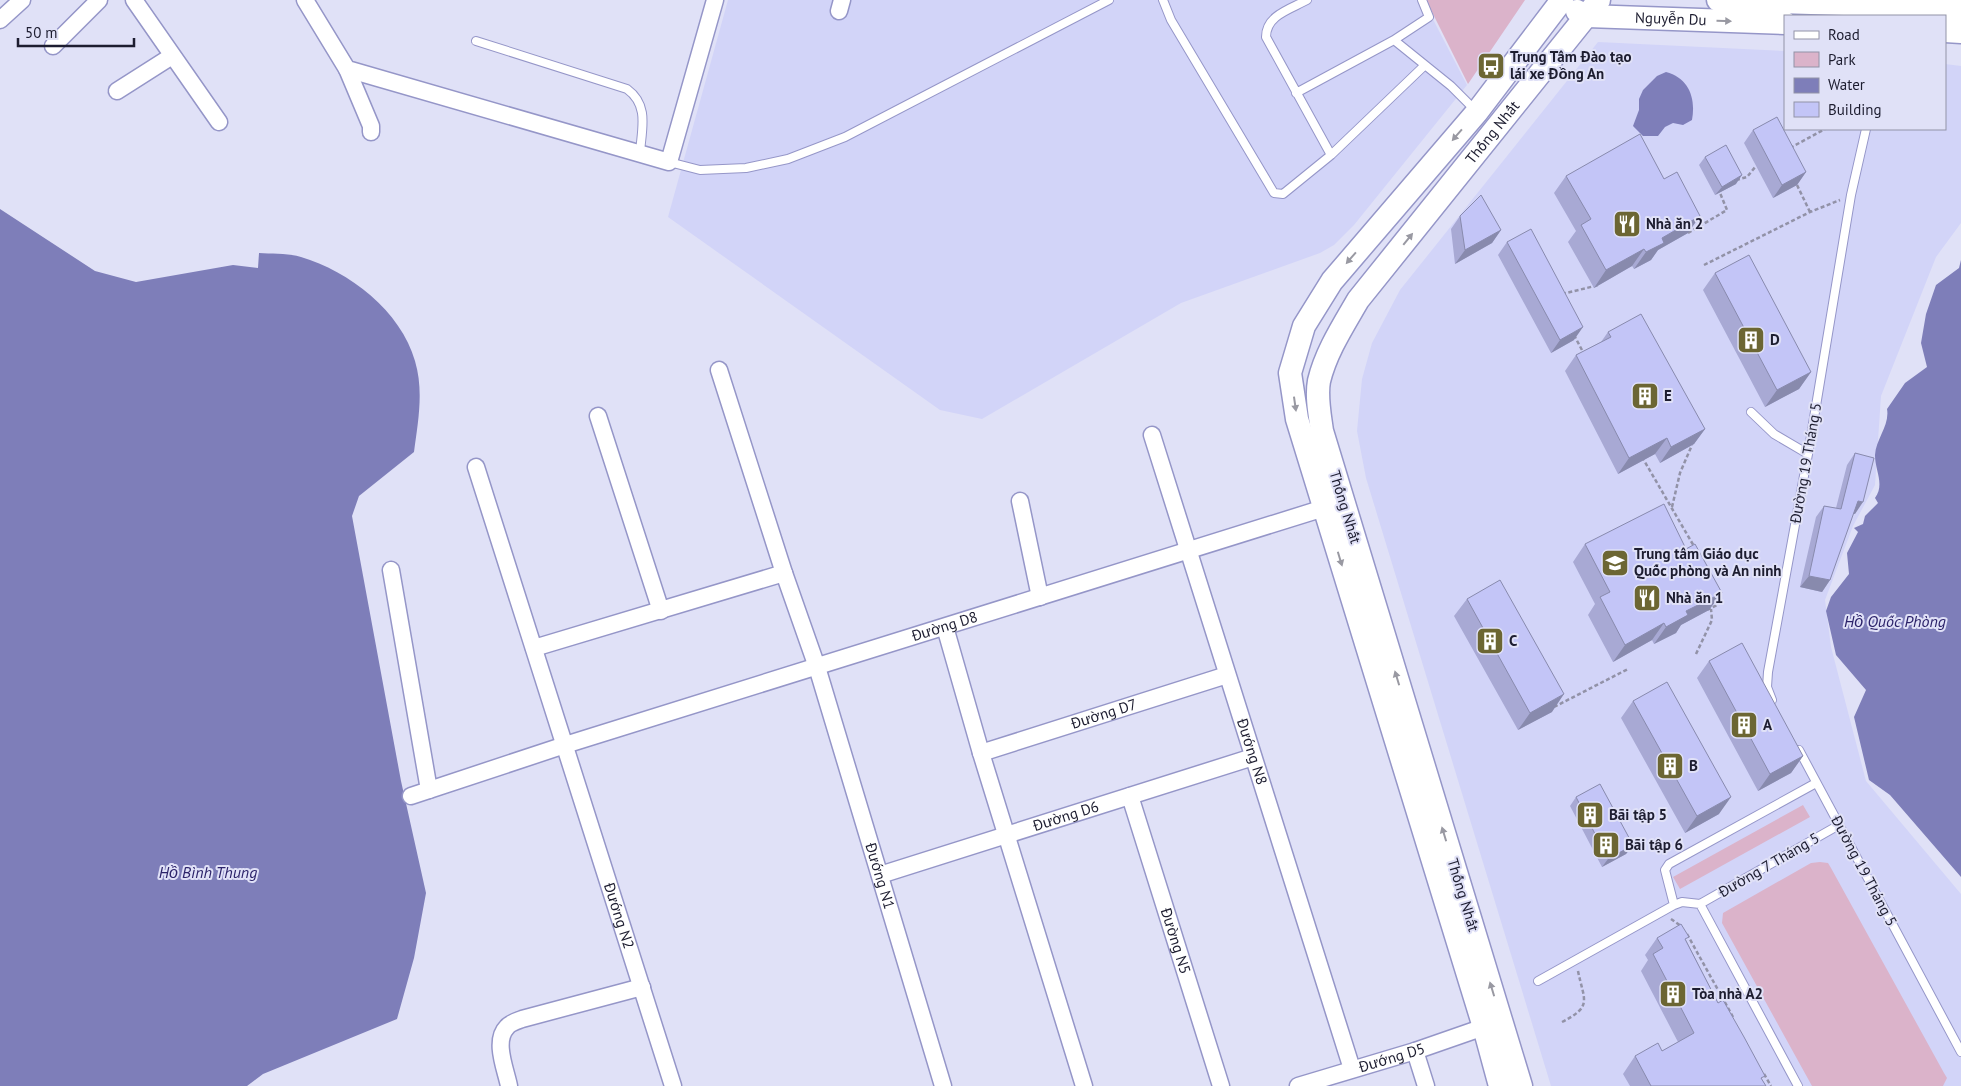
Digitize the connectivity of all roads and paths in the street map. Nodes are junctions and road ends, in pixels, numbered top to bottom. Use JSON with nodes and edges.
{"nodes":[{"id":1,"x":22,"y":0,"type":"edge"},
{"id":2,"x":99,"y":0,"type":"edge"},
{"id":3,"x":134,"y":0,"type":"edge"},
{"id":4,"x":305,"y":0,"type":"edge"},
{"id":5,"x":715,"y":0,"type":"edge"},
{"id":6,"x":1109,"y":0,"type":"edge"},
{"id":7,"x":1163,"y":0,"type":"edge"},
{"id":8,"x":1307,"y":0,"type":"edge"},
{"id":9,"x":1422,"y":0,"type":"edge"},
{"id":10,"x":1718,"y":0,"type":"edge"},
{"id":11,"x":1561,"y":2,"type":"edge"},
{"id":12,"x":1593,"y":8,"type":"edge"},
{"id":13,"x":1876,"y":11,"type":"edge"},
{"id":14,"x":1961,"y":11,"type":"edge"},
{"id":15,"x":0,"y":20,"type":"edge"},
{"id":16,"x":1784,"y":23,"type":"edge"},
{"id":17,"x":1946,"y":31,"type":"edge"},
{"id":18,"x":1961,"y":32,"type":"edge"},
{"id":19,"x":1394,"y":40,"type":"junction"},
{"id":20,"x":476,"y":41,"type":"dead end"},
{"id":21,"x":53,"y":46,"type":"dead end"},
{"id":22,"x":172,"y":56,"type":"junction"},
{"id":23,"x":1424,"y":66,"type":"junction"},
{"id":24,"x":347,"y":69,"type":"junction"},
{"id":25,"x":117,"y":91,"type":"dead end"},
{"id":26,"x":1296,"y":93,"type":"junction"},
{"id":27,"x":1477,"y":112,"type":"junction"},
{"id":28,"x":219,"y":122,"type":"dead end"},
{"id":29,"x":1823,"y":130,"type":"edge"},
{"id":30,"x":1866,"y":130,"type":"edge"},
{"id":31,"x":371,"y":132,"type":"dead end"},
{"id":32,"x":1788,"y":149,"type":"edge"},
{"id":33,"x":640,"y":152,"type":"junction"},
{"id":34,"x":1331,"y":155,"type":"junction"},
{"id":35,"x":669,"y":162,"type":"junction"},
{"id":36,"x":1756,"y":166,"type":"dead end"},
{"id":37,"x":1734,"y":181,"type":"edge"},
{"id":38,"x":1797,"y":185,"type":"edge"},
{"id":39,"x":1720,"y":193,"type":"edge"},
{"id":40,"x":1851,"y":195,"type":"junction"},
{"id":41,"x":1810,"y":212,"type":"junction"},
{"id":42,"x":1688,"y":233,"type":"edge"},
{"id":43,"x":1704,"y":265,"type":"dead end"},
{"id":44,"x":1599,"y":285,"type":"dead end"},
{"id":45,"x":1554,"y":296,"type":"edge"},
{"id":46,"x":1304,"y":326,"type":"junction"},
{"id":47,"x":1571,"y":328,"type":"edge"},
{"id":48,"x":1334,"y":341,"type":"junction"},
{"id":49,"x":1591,"y":348,"type":"edge"},
{"id":50,"x":719,"y":370,"type":"dead end"},
{"id":51,"x":1751,"y":412,"type":"dead end"},
{"id":52,"x":598,"y":416,"type":"dead end"},
{"id":53,"x":1152,"y":435,"type":"dead end"},
{"id":54,"x":1696,"y":436,"type":"edge"},
{"id":55,"x":1808,"y":454,"type":"junction"},
{"id":56,"x":1642,"y":457,"type":"edge"},
{"id":57,"x":476,"y":467,"type":"dead end"},
{"id":58,"x":1020,"y":501,"type":"dead end"},
{"id":59,"x":1672,"y":507,"type":"junction"},
{"id":60,"x":1324,"y":508,"type":"junction"},
{"id":61,"x":1188,"y":551,"type":"junction"},
{"id":62,"x":1699,"y":556,"type":"edge"},
{"id":63,"x":391,"y":570,"type":"dead end"},
{"id":64,"x":784,"y":573,"type":"junction"},
{"id":65,"x":1715,"y":589,"type":"edge"},
{"id":66,"x":1040,"y":597,"type":"junction"},
{"id":67,"x":1711,"y":609,"type":"junction"},
{"id":68,"x":661,"y":611,"type":"junction"},
{"id":69,"x":1706,"y":611,"type":"edge"},
{"id":70,"x":945,"y":627,"type":"junction"},
{"id":71,"x":534,"y":648,"type":"junction"},
{"id":72,"x":1696,"y":654,"type":"dead end"},
{"id":73,"x":817,"y":667,"type":"junction"},
{"id":74,"x":1628,"y":669,"type":"dead end"},
{"id":75,"x":1227,"y":675,"type":"junction"},
{"id":76,"x":1776,"y":708,"type":"edge"},
{"id":77,"x":1550,"y":709,"type":"edge"},
{"id":78,"x":1794,"y":742,"type":"edge"},
{"id":79,"x":565,"y":745,"type":"junction"},
{"id":80,"x":981,"y":753,"type":"junction"},
{"id":81,"x":1253,"y":757,"type":"junction"},
{"id":82,"x":1816,"y":783,"type":"junction"},
{"id":83,"x":429,"y":790,"type":"junction"},
{"id":84,"x":412,"y":796,"type":"dead end"},
{"id":85,"x":1130,"y":796,"type":"junction"},
{"id":86,"x":1838,"y":825,"type":"junction"},
{"id":87,"x":1006,"y":836,"type":"junction"},
{"id":88,"x":880,"y":876,"type":"junction"},
{"id":89,"x":1700,"y":904,"type":"junction"},
{"id":90,"x":1674,"y":905,"type":"junction"},
{"id":91,"x":1668,"y":918,"type":"dead end"},
{"id":92,"x":1576,"y":964,"type":"dead end"},
{"id":93,"x":1538,"y":981,"type":"dead end"},
{"id":94,"x":642,"y":988,"type":"junction"},
{"id":95,"x":1734,"y":1020,"type":"edge"},
{"id":96,"x":1562,"y":1022,"type":"dead end"},
{"id":97,"x":1493,"y":1025,"type":"junction"},
{"id":98,"x":1415,"y":1051,"type":"junction"},
{"id":99,"x":1961,"y":1052,"type":"edge"},
{"id":100,"x":1352,"y":1069,"type":"junction"},
{"id":101,"x":1762,"y":1070,"type":"edge"},
{"id":102,"x":509,"y":1086,"type":"edge"},
{"id":103,"x":673,"y":1086,"type":"edge"},
{"id":104,"x":943,"y":1086,"type":"edge"},
{"id":105,"x":1084,"y":1086,"type":"edge"},
{"id":106,"x":1221,"y":1086,"type":"edge"},
{"id":107,"x":1298,"y":1086,"type":"edge"},
{"id":108,"x":1426,"y":1086,"type":"edge"},
{"id":109,"x":1500,"y":1086,"type":"edge"},
{"id":110,"x":1521,"y":1086,"type":"edge"},
{"id":111,"x":1771,"y":1086,"type":"edge"},
{"id":112,"x":1798,"y":1086,"type":"edge"}],
"edges":[{"from":1,"to":15,"type":"street"},
{"from":2,"to":21,"type":"street"},
{"from":3,"to":22,"type":"street"},
{"from":4,"to":24,"type":"street"},
{"from":5,"to":35,"type":"street"},
{"from":6,"to":35,"type":"lane"},
{"from":7,"to":34,"type":"lane"},
{"from":8,"to":26,"type":"lane"},
{"from":9,"to":19,"type":"lane"},
{"from":10,"to":13,"type":"main road","name":"Nguyễn Du"},
{"from":11,"to":12,"type":"main road","name":"Nguyễn Du"},
{"from":11,"to":27,"type":"main road","name":"Thống Nhất"},
{"from":12,"to":16,"type":"main road","name":"Nguyễn Du","one_way":true},
{"from":48,"to":12,"type":"main road","name":"Thống Nhất","one_way":true},
{"from":13,"to":14,"type":"main road","name":"Nguyễn Du"},
{"from":17,"to":18,"type":"main road"},
{"from":19,"to":23,"type":"lane"},
{"from":19,"to":26,"type":"lane"},
{"from":20,"to":33,"type":"lane"},
{"from":22,"to":25,"type":"street"},
{"from":22,"to":28,"type":"street"},
{"from":23,"to":27,"type":"lane"},
{"from":23,"to":34,"type":"lane"},
{"from":24,"to":31,"type":"street"},
{"from":24,"to":33,"type":"street"},
{"from":26,"to":34,"type":"lane"},
{"from":27,"to":46,"type":"main road","name":"Thống Nhất","one_way":true},
{"from":29,"to":32,"type":"path"},
{"from":30,"to":40,"type":"lane","name":"Đường 19 Tháng 5"},
{"from":33,"to":35,"type":"street"},
{"from":36,"to":37,"type":"path"},
{"from":38,"to":41,"type":"path"},
{"from":39,"to":42,"type":"path"},
{"from":40,"to":41,"type":"path"},
{"from":40,"to":55,"type":"lane","name":"Đường 19 Tháng 5"},
{"from":41,"to":43,"type":"path"},
{"from":44,"to":45,"type":"path"},
{"from":46,"to":48,"type":"main road"},
{"from":46,"to":60,"type":"main road","name":"Thống Nhất","one_way":true},
{"from":47,"to":49,"type":"path"},
{"from":97,"to":48,"type":"main road","name":"Thống Nhất","one_way":true},
{"from":50,"to":64,"type":"street","name":"Đướng N1"},
{"from":51,"to":55,"type":"lane"},
{"from":52,"to":68,"type":"street"},
{"from":53,"to":61,"type":"street","name":"Đướng N8"},
{"from":54,"to":59,"type":"path"},
{"from":55,"to":76,"type":"lane","name":"Đường 19 Tháng 5"},
{"from":56,"to":59,"type":"path"},
{"from":57,"to":71,"type":"street","name":"Đướng N2"},
{"from":58,"to":66,"type":"street"},
{"from":59,"to":62,"type":"path"},
{"from":60,"to":61,"type":"street","name":"Đường D8"},
{"from":60,"to":97,"type":"main road","name":"Thống Nhất","one_way":true},
{"from":61,"to":66,"type":"street","name":"Đường D8"},
{"from":61,"to":75,"type":"street","name":"Đướng N8"},
{"from":63,"to":83,"type":"street"},
{"from":64,"to":68,"type":"street"},
{"from":64,"to":73,"type":"street","name":"Đướng N1"},
{"from":65,"to":67,"type":"path"},
{"from":66,"to":70,"type":"street","name":"Đường D8"},
{"from":67,"to":69,"type":"path"},
{"from":67,"to":72,"type":"path"},
{"from":68,"to":71,"type":"street"},
{"from":70,"to":73,"type":"street","name":"Đường D8"},
{"from":70,"to":80,"type":"street"},
{"from":71,"to":79,"type":"street","name":"Đướng N2"},
{"from":73,"to":79,"type":"street","name":"Đường D8"},
{"from":73,"to":88,"type":"street","name":"Đướng N1"},
{"from":74,"to":77,"type":"path"},
{"from":75,"to":80,"type":"street","name":"Đường D7"},
{"from":75,"to":81,"type":"street","name":"Đướng N8"},
{"from":78,"to":82,"type":"lane","name":"Đường 19 Tháng 5"},
{"from":79,"to":83,"type":"street","name":"Đường D8"},
{"from":79,"to":94,"type":"street","name":"Đướng N2"},
{"from":80,"to":87,"type":"street"},
{"from":81,"to":85,"type":"street","name":"Đường D6"},
{"from":81,"to":100,"type":"street","name":"Đướng N8"},
{"from":82,"to":86,"type":"lane","name":"Đường 19 Tháng 5"},
{"from":82,"to":90,"type":"lane"},
{"from":83,"to":84,"type":"street","name":"Đường D8"},
{"from":85,"to":87,"type":"street","name":"Đường D6"},
{"from":85,"to":106,"type":"street","name":"Đường N5"},
{"from":86,"to":89,"type":"lane","name":"Đường 7 Tháng 5"},
{"from":86,"to":99,"type":"lane","name":"Đường 19 Tháng 5"},
{"from":87,"to":88,"type":"street","name":"Đường D6"},
{"from":87,"to":105,"type":"street"},
{"from":88,"to":104,"type":"street","name":"Đướng N1"},
{"from":89,"to":90,"type":"lane"},
{"from":89,"to":112,"type":"lane"},
{"from":90,"to":93,"type":"lane"},
{"from":91,"to":95,"type":"path"},
{"from":92,"to":96,"type":"path"},
{"from":94,"to":102,"type":"street"},
{"from":94,"to":103,"type":"street","name":"Đướng N2"},
{"from":97,"to":98,"type":"street","name":"Đướng D5"},
{"from":97,"to":109,"type":"main road","name":"Thống Nhất"},
{"from":97,"to":110,"type":"main road","name":"Thống Nhất"},
{"from":98,"to":100,"type":"street","name":"Đướng D5"},
{"from":98,"to":108,"type":"street"},
{"from":100,"to":107,"type":"street","name":"Đướng D5"},
{"from":101,"to":111,"type":"path"}]}
